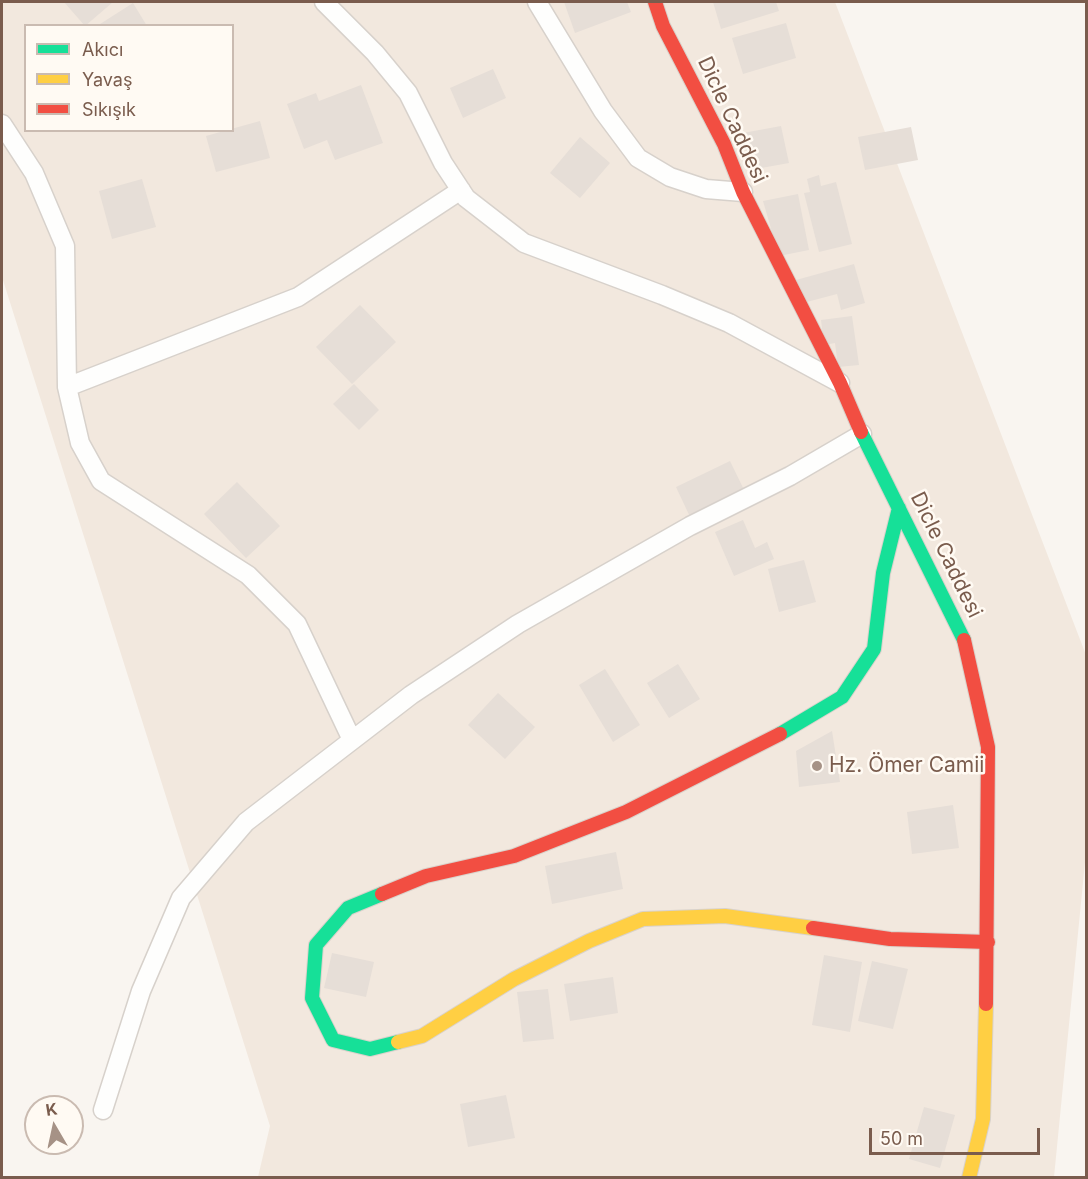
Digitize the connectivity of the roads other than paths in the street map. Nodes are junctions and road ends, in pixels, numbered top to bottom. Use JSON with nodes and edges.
{"nodes":[{"id":1,"x":324,"y":2,"type":"edge"},
{"id":2,"x":537,"y":2,"type":"edge"},
{"id":3,"x":656,"y":2,"type":"edge"},
{"id":4,"x":2,"y":124,"type":"edge"},
{"id":5,"x":461,"y":190,"type":"junction"},
{"id":6,"x":743,"y":192,"type":"junction"},
{"id":7,"x":840,"y":383,"type":"junction"},
{"id":8,"x":67,"y":387,"type":"junction"},
{"id":9,"x":862,"y":434,"type":"junction"},
{"id":10,"x":899,"y":508,"type":"junction"},
{"id":11,"x":352,"y":740,"type":"junction"},
{"id":12,"x":988,"y":942,"type":"junction"},
{"id":13,"x":103,"y":1110,"type":"dead end"},
{"id":14,"x":969,"y":1178,"type":"edge"}],
"edges":[{"from":1,"to":5,"type":"street"},
{"from":2,"to":6,"type":"street"},
{"from":3,"to":6,"type":"street","name":"Dicle Caddesi"},
{"from":4,"to":8,"type":"street"},
{"from":5,"to":7,"type":"street"},
{"from":5,"to":8,"type":"street"},
{"from":6,"to":7,"type":"street","name":"Dicle Caddesi"},
{"from":7,"to":9,"type":"street","name":"Dicle Caddesi"},
{"from":8,"to":11,"type":"street"},
{"from":9,"to":10,"type":"street","name":"Dicle Caddesi"},
{"from":9,"to":11,"type":"street"},
{"from":10,"to":12,"type":"street","name":"Dicle Caddesi"},
{"from":10,"to":12,"type":"street"},
{"from":11,"to":13,"type":"street"},
{"from":12,"to":14,"type":"street","name":"Dicle Caddesi"}]}
